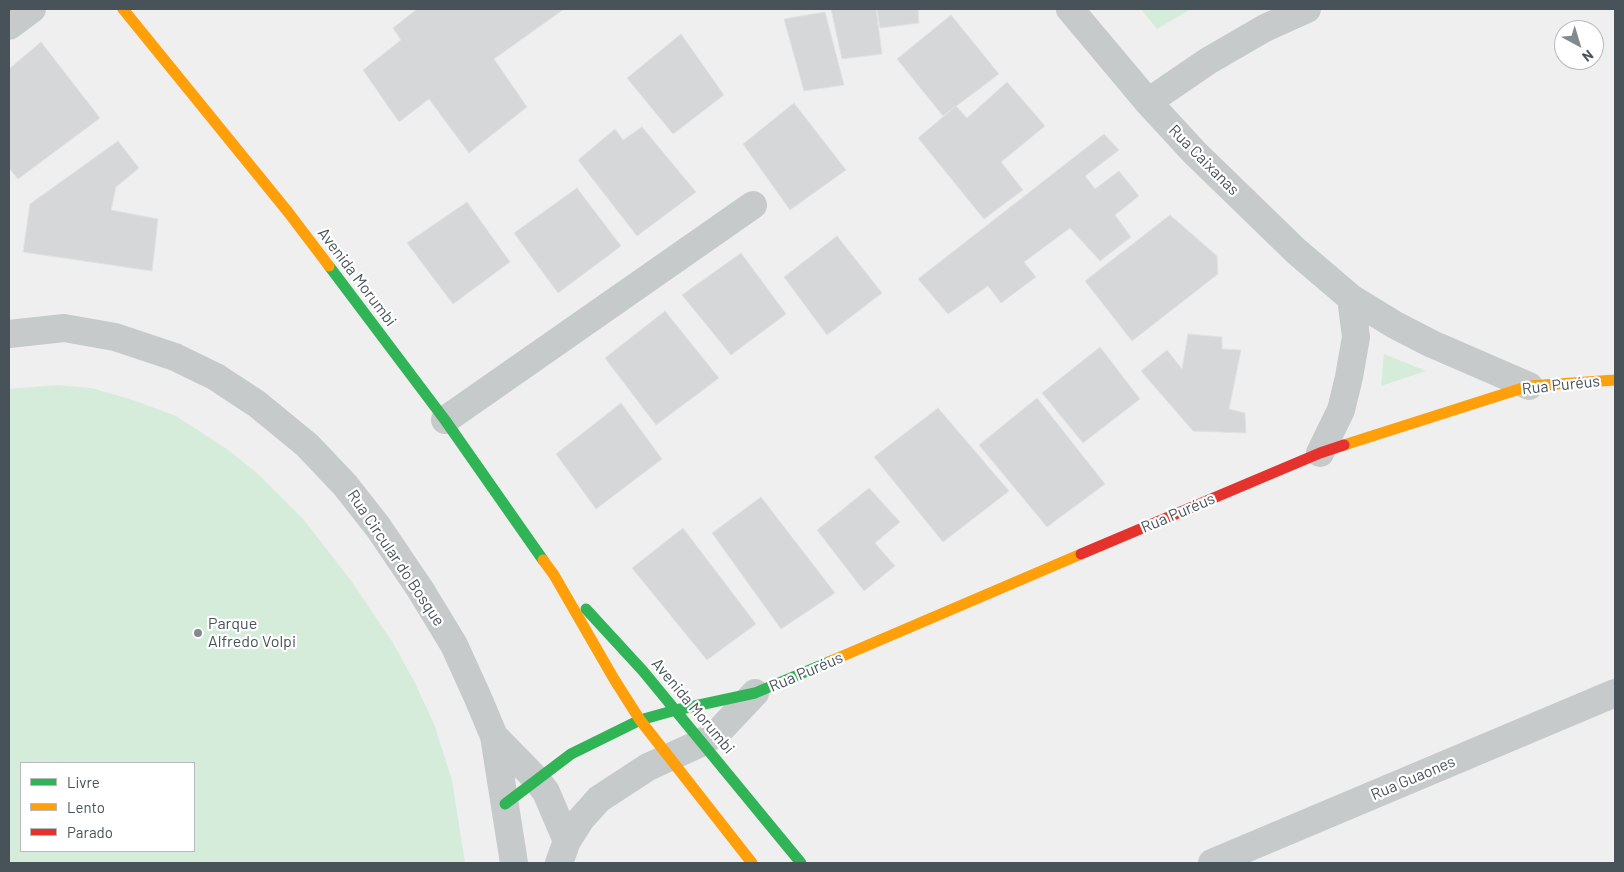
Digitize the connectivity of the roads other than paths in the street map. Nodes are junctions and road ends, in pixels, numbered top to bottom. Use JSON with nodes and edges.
{"nodes":[{"id":1,"x":32,"y":9,"type":"edge"},
{"id":2,"x":122,"y":9,"type":"edge"},
{"id":3,"x":1070,"y":9,"type":"edge"},
{"id":4,"x":1307,"y":9,"type":"edge"},
{"id":5,"x":9,"y":26,"type":"edge"},
{"id":6,"x":1148,"y":102,"type":"junction"},
{"id":7,"x":753,"y":204,"type":"dead end"},
{"id":8,"x":1351,"y":298,"type":"junction"},
{"id":9,"x":9,"y":334,"type":"edge"},
{"id":10,"x":1615,"y":380,"type":"edge"},
{"id":11,"x":1529,"y":386,"type":"junction"},
{"id":12,"x":445,"y":420,"type":"junction"},
{"id":13,"x":1320,"y":453,"type":"junction"},
{"id":14,"x":554,"y":575,"type":"junction"},
{"id":15,"x":755,"y":693,"type":"junction"},
{"id":16,"x":1615,"y":694,"type":"edge"},
{"id":17,"x":676,"y":710,"type":"junction"},
{"id":18,"x":640,"y":720,"type":"junction"},
{"id":19,"x":494,"y":736,"type":"junction"},
{"id":20,"x":702,"y":742,"type":"junction"},
{"id":21,"x":670,"y":757,"type":"junction"},
{"id":22,"x":537,"y":780,"type":"junction"},
{"id":23,"x":505,"y":804,"type":"junction"},
{"id":24,"x":563,"y":852,"type":"edge"},
{"id":25,"x":516,"y":863,"type":"edge"},
{"id":26,"x":752,"y":863,"type":"edge"},
{"id":27,"x":801,"y":863,"type":"edge"},
{"id":28,"x":1212,"y":863,"type":"edge"}],
"edges":[{"from":1,"to":5,"type":"street"},
{"from":2,"to":12,"type":"main road","name":"Avenida Morumbi"},
{"from":3,"to":6,"type":"street","name":"Rua Caixanas"},
{"from":4,"to":6,"type":"street"},
{"from":6,"to":8,"type":"street","name":"Rua Caixanas"},
{"from":7,"to":12,"type":"street"},
{"from":8,"to":11,"type":"street","name":"Rua Caixanas"},
{"from":8,"to":13,"type":"street"},
{"from":9,"to":19,"type":"street","name":"Rua Circular do Bosque"},
{"from":10,"to":11,"type":"main road","name":"Rua Puréus"},
{"from":11,"to":13,"type":"main road","name":"Rua Puréus"},
{"from":12,"to":14,"type":"main road","name":"Avenida Morumbi"},
{"from":13,"to":15,"type":"main road","name":"Rua Puréus"},
{"from":14,"to":17,"type":"main road","name":"Avenida Morumbi"},
{"from":14,"to":18,"type":"main road","name":"Avenida Morumbi"},
{"from":15,"to":17,"type":"main road","name":"Rua Puréus"},
{"from":15,"to":20,"type":"street","name":"Rua Puréus"},
{"from":16,"to":28,"type":"street","name":"Rua Guaones"},
{"from":17,"to":18,"type":"main road","name":"Rua Puréus"},
{"from":17,"to":20,"type":"main road","name":"Avenida Morumbi"},
{"from":18,"to":21,"type":"main road","name":"Avenida Morumbi"},
{"from":18,"to":22,"type":"main road","name":"Rua Puréus"},
{"from":19,"to":22,"type":"street","name":"Rua Circular do Bosque"},
{"from":19,"to":23,"type":"street","name":"Rua Circular do Bosque"},
{"from":20,"to":21,"type":"street","name":"Rua Puréus"},
{"from":20,"to":27,"type":"main road","name":"Avenida Morumbi"},
{"from":21,"to":24,"type":"street","name":"Rua Puréus"},
{"from":21,"to":26,"type":"main road","name":"Avenida Morumbi"},
{"from":22,"to":23,"type":"main road"},
{"from":22,"to":24,"type":"street","name":"Rua Circular do Bosque"},
{"from":23,"to":25,"type":"street","name":"Rua Circular do Bosque"}]}
